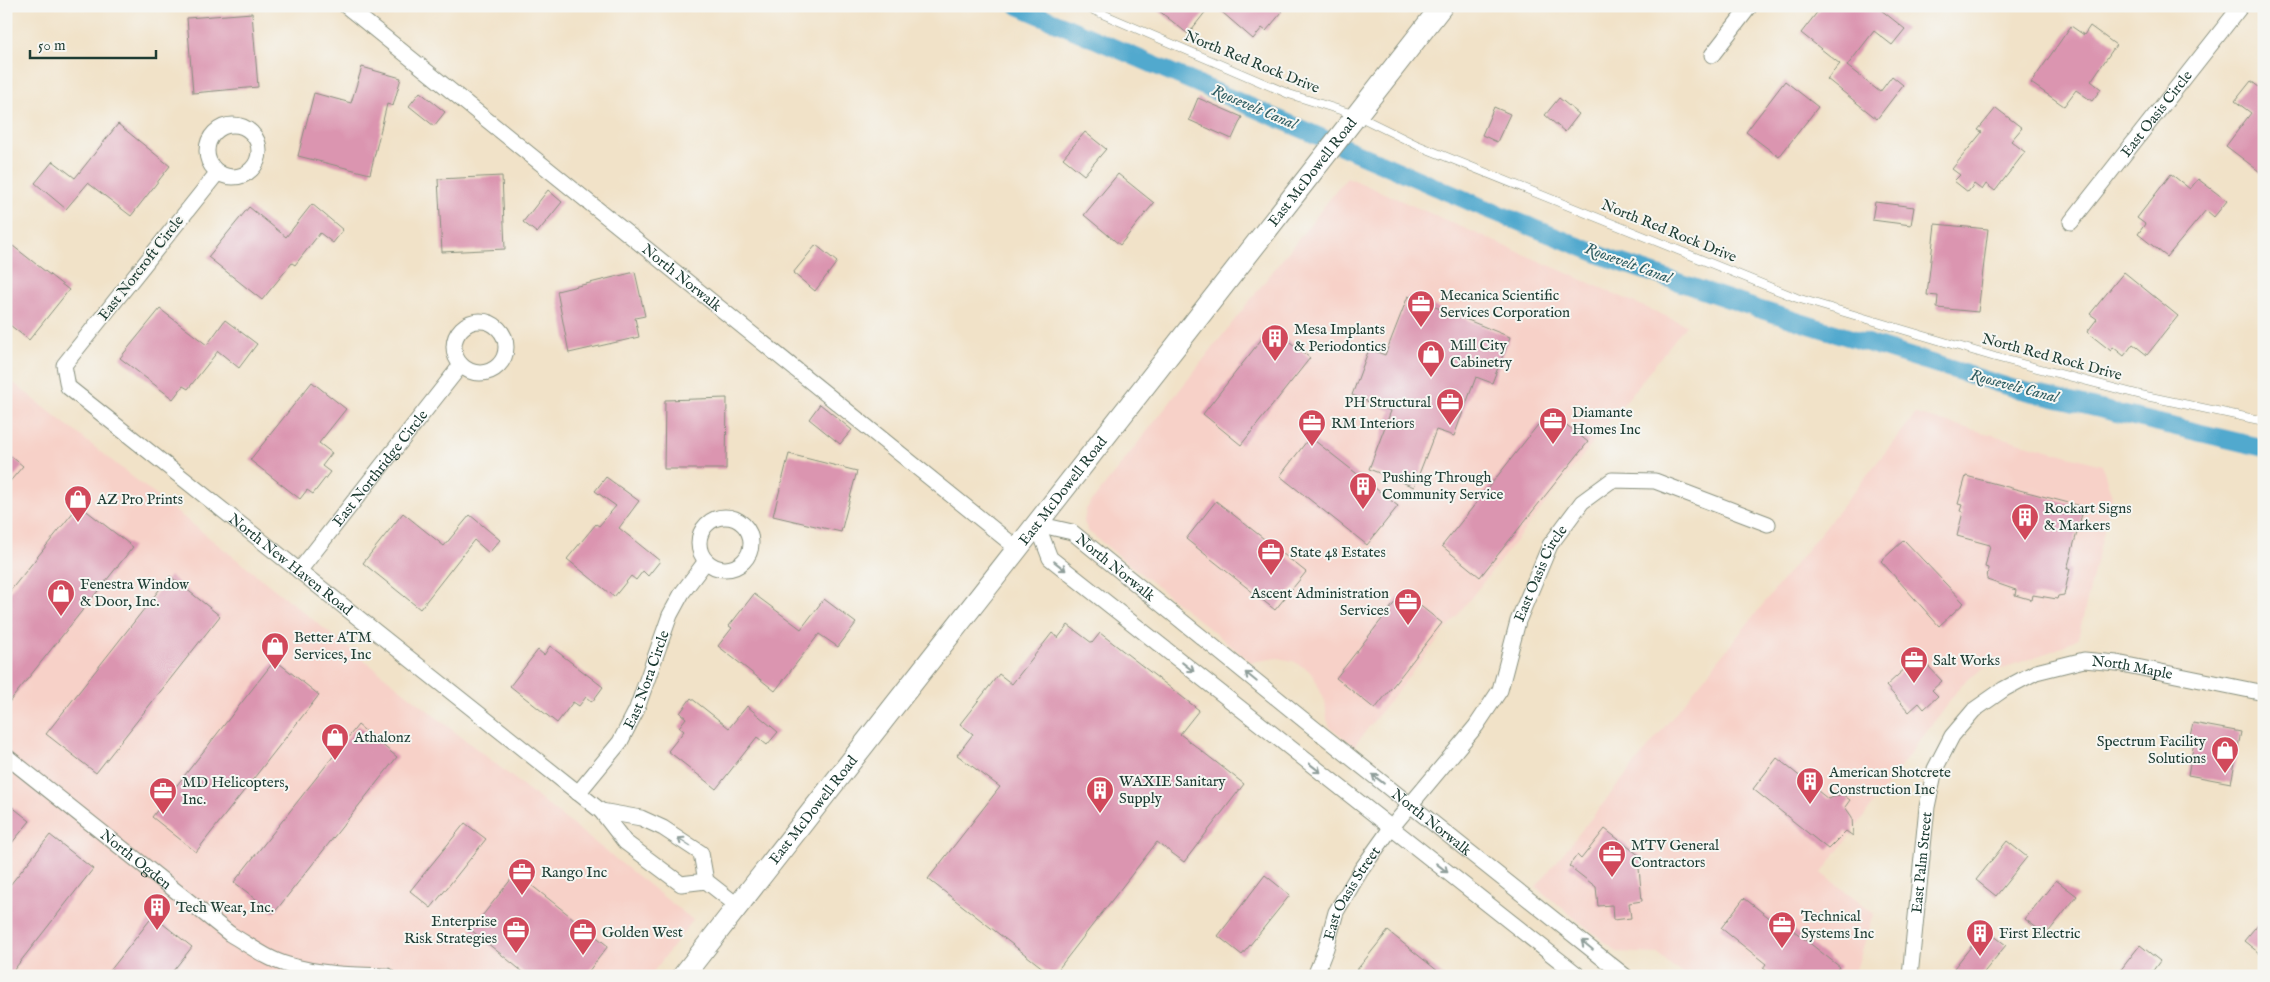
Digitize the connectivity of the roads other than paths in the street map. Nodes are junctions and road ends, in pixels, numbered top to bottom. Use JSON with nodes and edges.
{"nodes":[{"id":1,"x":346,"y":6,"type":"edge"},
{"id":2,"x":1084,"y":6,"type":"edge"},
{"id":3,"x":1442,"y":6,"type":"edge"},
{"id":4,"x":1750,"y":6,"type":"edge"},
{"id":5,"x":2241,"y":6,"type":"edge"},
{"id":6,"x":1712,"y":55,"type":"dead end"},
{"id":7,"x":1353,"y":118,"type":"junction"},
{"id":8,"x":218,"y":172,"type":"dead end"},
{"id":9,"x":2071,"y":222,"type":"dead end"},
{"id":10,"x":64,"y":365,"type":"joint"},
{"id":11,"x":461,"y":365,"type":"dead end"},
{"id":12,"x":2264,"y":421,"type":"edge"},
{"id":13,"x":1037,"y":524,"type":"junction"},
{"id":14,"x":1768,"y":524,"type":"dead end"},
{"id":15,"x":1018,"y":549,"type":"junction"},
{"id":16,"x":706,"y":561,"type":"dead end"},
{"id":17,"x":299,"y":571,"type":"junction"},
{"id":18,"x":2004,"y":689,"type":"joint"},
{"id":19,"x":2264,"y":693,"type":"edge"},
{"id":20,"x":6,"y":756,"type":"edge"},
{"id":21,"x":578,"y":793,"type":"junction"},
{"id":22,"x":1411,"y":805,"type":"junction"},
{"id":23,"x":601,"y":811,"type":"junction"},
{"id":24,"x":1396,"y":822,"type":"junction"},
{"id":25,"x":706,"y":881,"type":"junction"},
{"id":26,"x":738,"y":906,"type":"junction"},
{"id":27,"x":388,"y":976,"type":"edge"},
{"id":28,"x":683,"y":976,"type":"edge"},
{"id":29,"x":1315,"y":976,"type":"edge"},
{"id":30,"x":1579,"y":976,"type":"edge"},
{"id":31,"x":1625,"y":976,"type":"edge"},
{"id":32,"x":1910,"y":976,"type":"edge"}],
"edges":[{"from":1,"to":15,"type":"street","name":"North Norwalk"},
{"from":2,"to":7,"type":"lane","name":"North Red Rock Drive"},
{"from":3,"to":7,"type":"main road","name":"East McDowell Road"},
{"from":4,"to":6,"type":"street"},
{"from":5,"to":9,"type":"street","name":"East Oasis Circle"},
{"from":7,"to":12,"type":"lane","name":"North Red Rock Drive"},
{"from":7,"to":13,"type":"main road","name":"East McDowell Road"},
{"from":8,"to":10,"type":"street","name":"East Norcroft Circle"},
{"from":10,"to":17,"type":"street","name":"North New Haven Road"},
{"from":11,"to":17,"type":"street","name":"East Northridge Circle"},
{"from":13,"to":15,"type":"main road","name":"East McDowell Road"},
{"from":22,"to":13,"type":"street","name":"North Norwalk","one_way":true},
{"from":13,"to":24,"type":"street","name":"North Norwalk","one_way":true},
{"from":14,"to":22,"type":"street","name":"East Oasis Circle"},
{"from":15,"to":26,"type":"main road","name":"East McDowell Road"},
{"from":16,"to":21,"type":"street","name":"East Nora Circle"},
{"from":17,"to":21,"type":"street","name":"North New Haven Road"},
{"from":18,"to":19,"type":"street","name":"North Maple"},
{"from":18,"to":32,"type":"street","name":"East Palm Street"},
{"from":20,"to":27,"type":"street","name":"North Ogden"},
{"from":21,"to":23,"type":"street","name":"North New Haven Road"},
{"from":22,"to":24,"type":"street","name":"East Oasis Circle"},
{"from":31,"to":22,"type":"street","name":"North Norwalk","one_way":true},
{"from":23,"to":25,"type":"street","name":"North New Haven Road"},
{"from":25,"to":23,"type":"street","name":"North New Haven Road","one_way":true},
{"from":24,"to":29,"type":"street","name":"East Oasis Street"},
{"from":24,"to":30,"type":"street","name":"North Norwalk","one_way":true},
{"from":25,"to":26,"type":"street"},
{"from":26,"to":28,"type":"main road","name":"East McDowell Road"}]}
